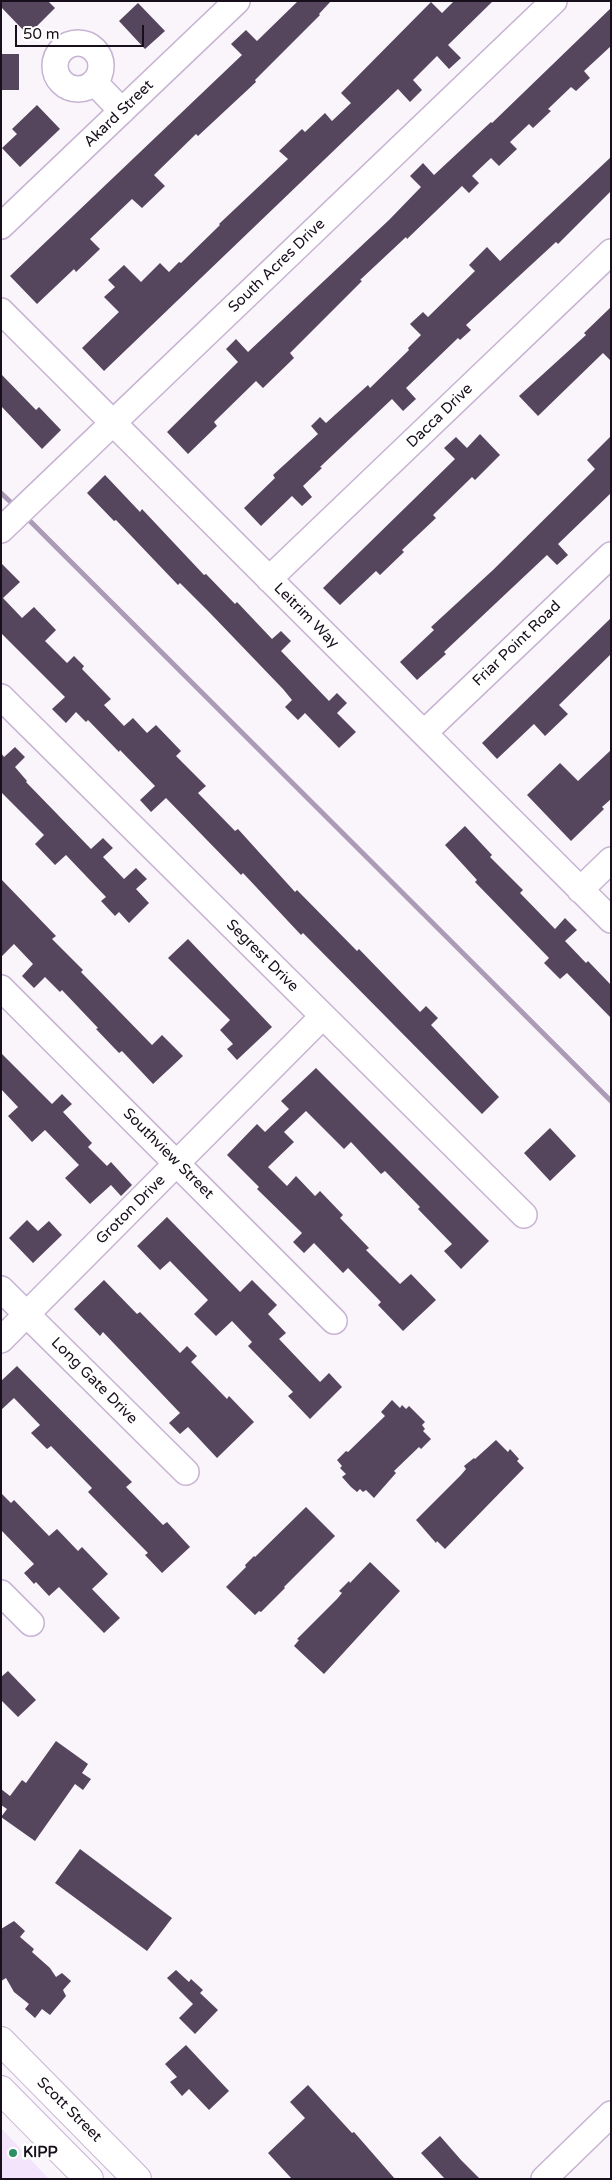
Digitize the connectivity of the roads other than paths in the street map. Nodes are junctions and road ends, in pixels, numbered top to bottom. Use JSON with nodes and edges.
{"nodes":[{"id":1,"x":237,"y":1,"type":"edge"},
{"id":2,"x":554,"y":1,"type":"edge"},
{"id":3,"x":94,"y":82,"type":"dead end"},
{"id":4,"x":122,"y":111,"type":"junction"},
{"id":5,"x":1,"y":226,"type":"edge"},
{"id":6,"x":611,"y":252,"type":"edge"},
{"id":7,"x":1,"y":311,"type":"edge"},
{"id":8,"x":113,"y":423,"type":"junction"},
{"id":9,"x":1,"y":530,"type":"edge"},
{"id":10,"x":611,"y":555,"type":"edge"},
{"id":11,"x":269,"y":579,"type":"junction"},
{"id":12,"x":1,"y":697,"type":"edge"},
{"id":13,"x":424,"y":733,"type":"junction"},
{"id":14,"x":611,"y":860,"type":"edge"},
{"id":15,"x":580,"y":890,"type":"junction"},
{"id":16,"x":611,"y":920,"type":"edge"},
{"id":17,"x":1,"y":988,"type":"edge"},
{"id":18,"x":323,"y":1016,"type":"junction"},
{"id":19,"x":178,"y":1164,"type":"junction"},
{"id":20,"x":524,"y":1215,"type":"dead end"},
{"id":21,"x":1,"y":1289,"type":"edge"},
{"id":22,"x":27,"y":1314,"type":"junction"},
{"id":23,"x":334,"y":1321,"type":"dead end"},
{"id":24,"x":1,"y":1340,"type":"edge"},
{"id":25,"x":186,"y":1472,"type":"dead end"},
{"id":26,"x":1,"y":1593,"type":"edge"},
{"id":27,"x":31,"y":1623,"type":"dead end"},
{"id":28,"x":1,"y":2041,"type":"edge"},
{"id":29,"x":1,"y":2090,"type":"edge"},
{"id":30,"x":52,"y":2093,"type":"junction"},
{"id":31,"x":611,"y":2114,"type":"edge"},
{"id":32,"x":28,"y":2117,"type":"junction"},
{"id":33,"x":89,"y":2179,"type":"edge"},
{"id":34,"x":137,"y":2179,"type":"edge"},
{"id":35,"x":544,"y":2179,"type":"edge"}],
"edges":[{"from":1,"to":4,"type":"street","name":"Akard Street"},
{"from":2,"to":8,"type":"street","name":"South Acres Drive"},
{"from":3,"to":4,"type":"street"},
{"from":4,"to":5,"type":"street","name":"Akard Street"},
{"from":6,"to":11,"type":"street","name":"Dacca Drive"},
{"from":7,"to":8,"type":"street","name":"Leitrim Way"},
{"from":8,"to":9,"type":"street","name":"South Acres Drive"},
{"from":8,"to":11,"type":"street","name":"Leitrim Way"},
{"from":10,"to":13,"type":"street","name":"Friar Point Road"},
{"from":11,"to":13,"type":"street","name":"Leitrim Way"},
{"from":12,"to":18,"type":"street","name":"Segrest Drive"},
{"from":13,"to":15,"type":"street","name":"Leitrim Way"},
{"from":14,"to":15,"type":"street"},
{"from":15,"to":16,"type":"street","name":"Leitrim Way"},
{"from":17,"to":19,"type":"street","name":"Southview Street"},
{"from":18,"to":19,"type":"street","name":"Groton Drive"},
{"from":18,"to":20,"type":"street","name":"Segrest Drive"},
{"from":19,"to":22,"type":"street","name":"Groton Drive"},
{"from":19,"to":23,"type":"street","name":"Southview Street"},
{"from":21,"to":22,"type":"street","name":"Long Gate Drive"},
{"from":22,"to":24,"type":"street","name":"Groton Drive"},
{"from":22,"to":25,"type":"street","name":"Long Gate Drive"},
{"from":26,"to":27,"type":"street"},
{"from":28,"to":30,"type":"main road","name":"Scott Street"},
{"from":29,"to":32,"type":"main road"},
{"from":30,"to":32,"type":"main road"},
{"from":30,"to":34,"type":"main road","name":"Scott Street"},
{"from":31,"to":35,"type":"street"},
{"from":32,"to":33,"type":"main road"}]}
